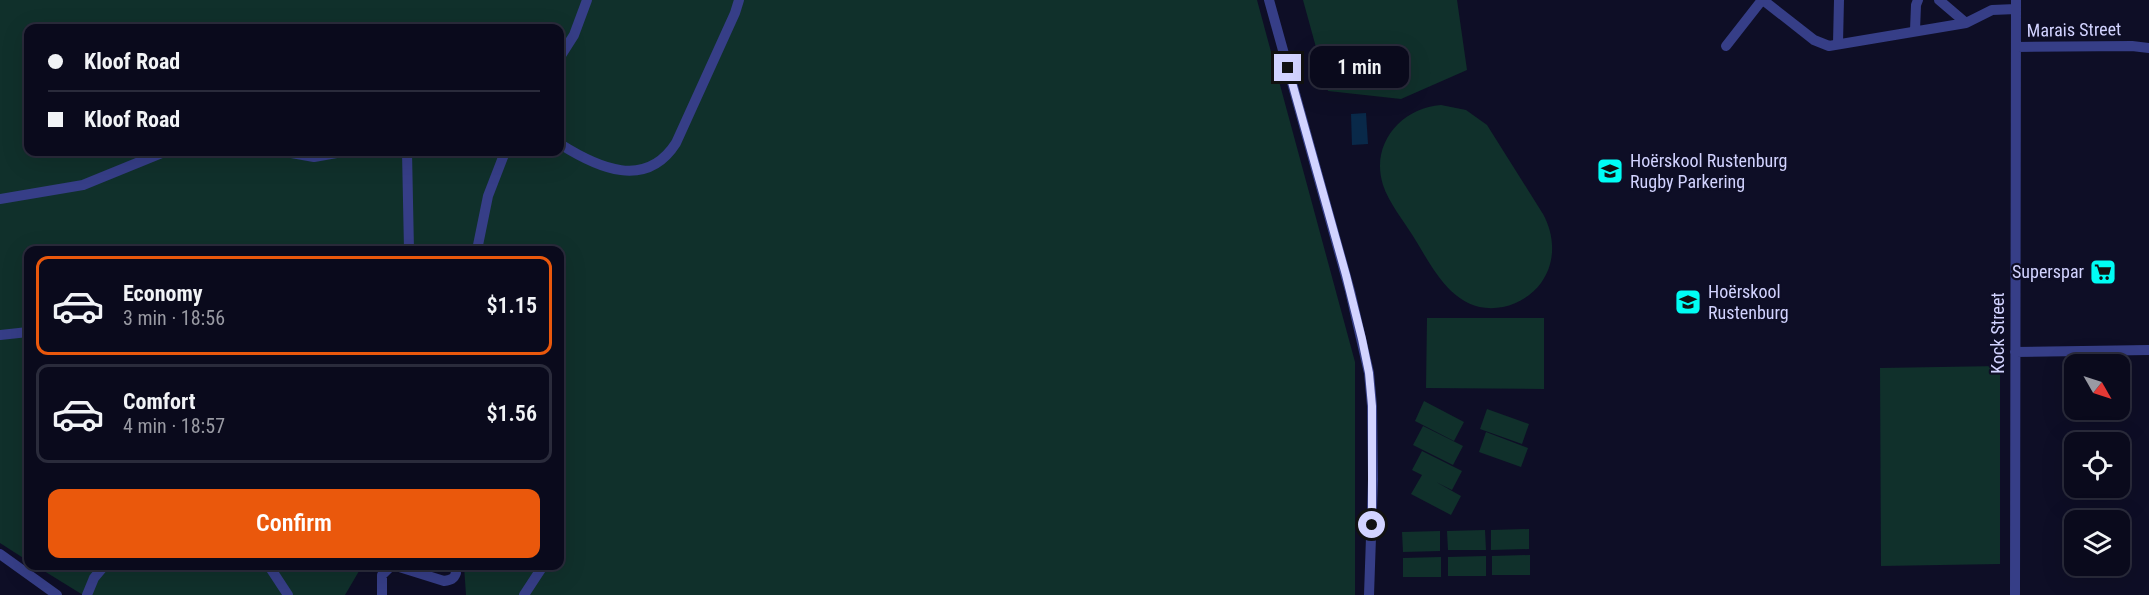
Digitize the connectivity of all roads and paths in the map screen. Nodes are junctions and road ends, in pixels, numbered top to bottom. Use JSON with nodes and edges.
{"nodes":[{"id":1,"x":587,"y":0,"type":"edge"},
{"id":2,"x":739,"y":0,"type":"edge"},
{"id":3,"x":1269,"y":0,"type":"edge"},
{"id":4,"x":1763,"y":0,"type":"edge"},
{"id":5,"x":1839,"y":0,"type":"edge"},
{"id":6,"x":1918,"y":0,"type":"edge"},
{"id":7,"x":1939,"y":0,"type":"edge"},
{"id":8,"x":2016,"y":5,"type":"edge"},
{"id":9,"x":1966,"y":23,"type":"junction"},
{"id":10,"x":1915,"y":30,"type":"junction"},
{"id":11,"x":1838,"y":43,"type":"junction"},
{"id":12,"x":1726,"y":46,"type":"dead end"},
{"id":13,"x":2149,"y":46,"type":"edge"},
{"id":14,"x":2016,"y":47,"type":"junction"},
{"id":15,"x":564,"y":51,"type":"edge"},
{"id":16,"x":564,"y":146,"type":"edge"},
{"id":17,"x":154,"y":156,"type":"edge"},
{"id":18,"x":406,"y":156,"type":"edge"},
{"id":19,"x":503,"y":156,"type":"edge"},
{"id":20,"x":0,"y":199,"type":"edge"},
{"id":21,"x":409,"y":246,"type":"edge"},
{"id":22,"x":478,"y":246,"type":"edge"},
{"id":23,"x":24,"y":332,"type":"edge"},
{"id":24,"x":0,"y":334,"type":"edge"},
{"id":25,"x":2149,"y":350,"type":"edge"},
{"id":26,"x":2015,"y":352,"type":"junction"},
{"id":27,"x":0,"y":554,"type":"edge"},
{"id":28,"x":101,"y":570,"type":"edge"},
{"id":29,"x":272,"y":570,"type":"edge"},
{"id":30,"x":387,"y":570,"type":"edge"},
{"id":31,"x":409,"y":570,"type":"edge"},
{"id":32,"x":455,"y":570,"type":"edge"},
{"id":33,"x":540,"y":570,"type":"edge"},
{"id":34,"x":57,"y":595,"type":"edge"},
{"id":35,"x":87,"y":595,"type":"edge"},
{"id":36,"x":288,"y":595,"type":"edge"},
{"id":37,"x":382,"y":595,"type":"edge"},
{"id":38,"x":524,"y":595,"type":"edge"},
{"id":39,"x":1369,"y":595,"type":"edge"},
{"id":40,"x":2015,"y":595,"type":"edge"}],
"edges":[{"from":1,"to":15,"type":"street"},
{"from":2,"to":16,"type":"street"},
{"from":3,"to":39,"type":"street"},
{"from":4,"to":11,"type":"street"},
{"from":4,"to":12,"type":"street"},
{"from":5,"to":11,"type":"street"},
{"from":6,"to":10,"type":"street"},
{"from":7,"to":9,"type":"street"},
{"from":8,"to":9,"type":"street"},
{"from":8,"to":14,"type":"street","name":"Kock Street"},
{"from":9,"to":10,"type":"street"},
{"from":10,"to":11,"type":"street"},
{"from":13,"to":14,"type":"street","name":"Marais Street"},
{"from":14,"to":26,"type":"street","name":"Kock Street"},
{"from":17,"to":20,"type":"street"},
{"from":18,"to":21,"type":"street"},
{"from":19,"to":22,"type":"street"},
{"from":23,"to":24,"type":"street"},
{"from":25,"to":26,"type":"street"},
{"from":26,"to":40,"type":"street","name":"Kock Street"},
{"from":27,"to":34,"type":"street"},
{"from":28,"to":35,"type":"street"},
{"from":29,"to":36,"type":"street"},
{"from":30,"to":37,"type":"street"},
{"from":31,"to":32,"type":"street"},
{"from":33,"to":38,"type":"street"}]}
